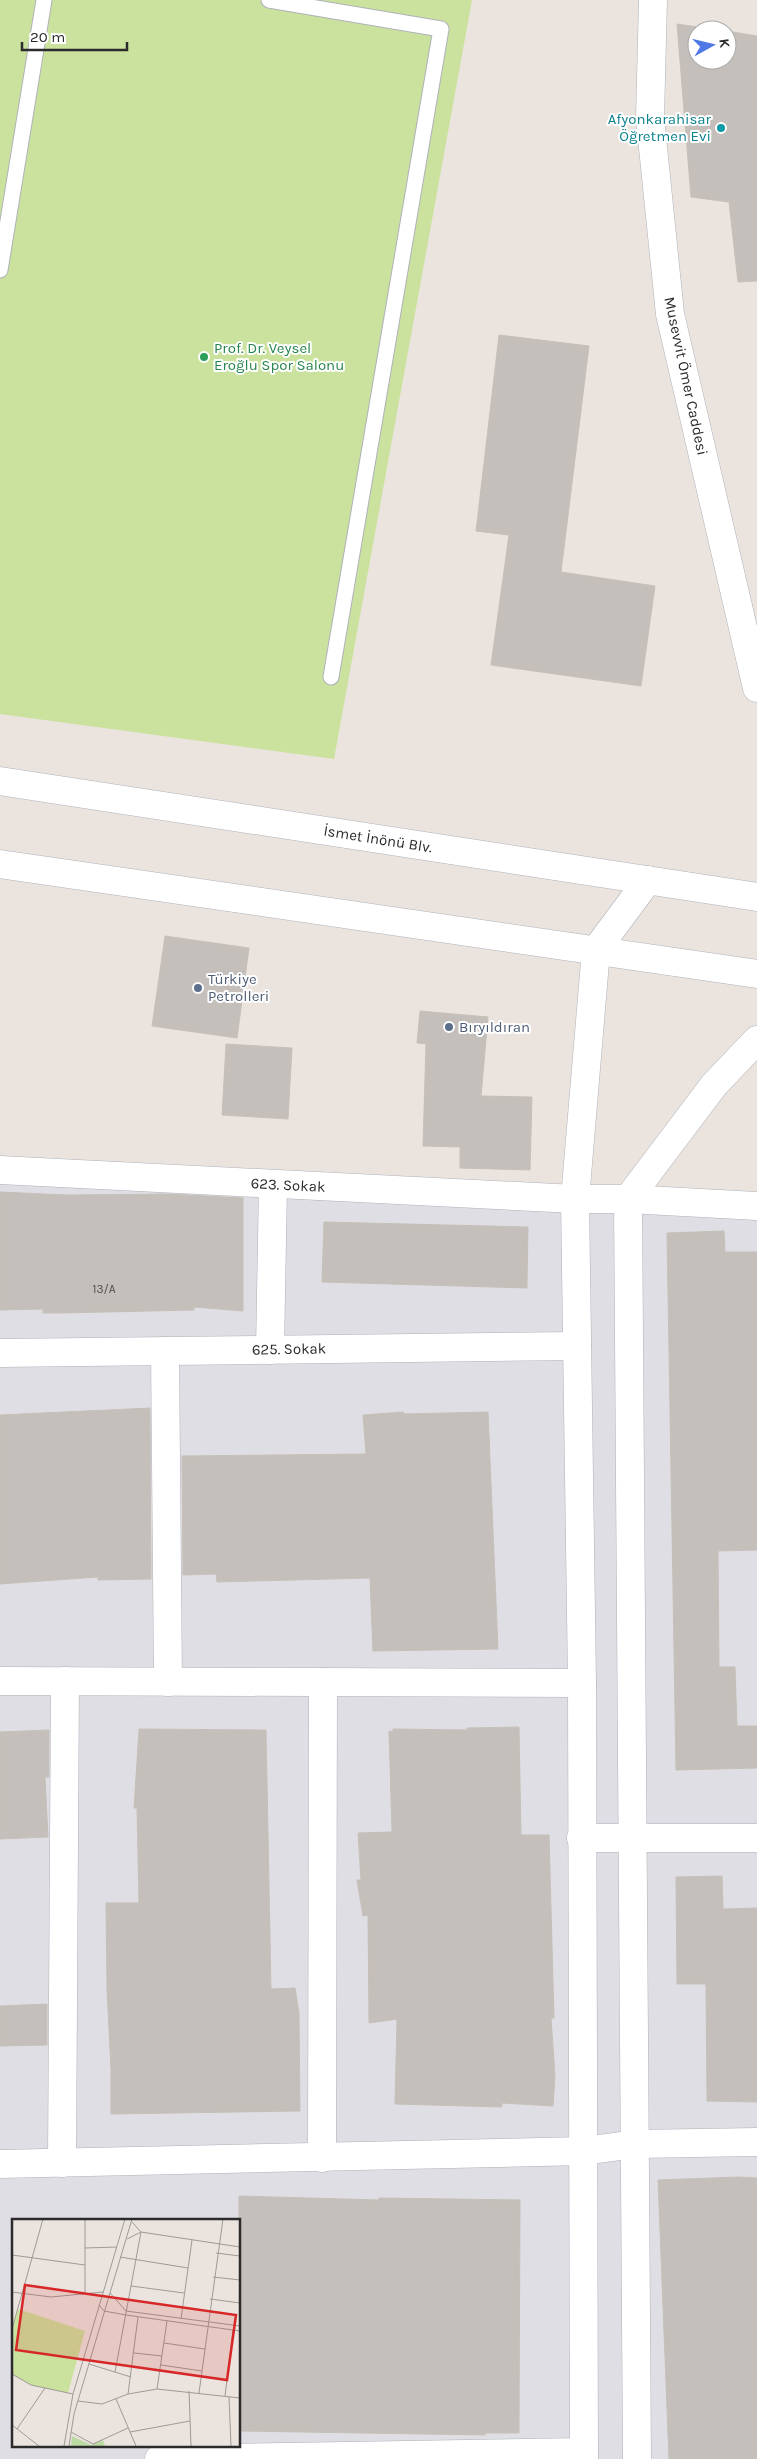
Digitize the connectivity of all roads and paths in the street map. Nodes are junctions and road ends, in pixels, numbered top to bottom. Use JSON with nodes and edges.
{"nodes":[{"id":1,"x":44,"y":0,"type":"edge"},
{"id":2,"x":269,"y":0,"type":"edge"},
{"id":3,"x":652,"y":0,"type":"edge"},
{"id":4,"x":0,"y":270,"type":"edge"},
{"id":5,"x":331,"y":677,"type":"dead end"},
{"id":6,"x":757,"y":688,"type":"edge"},
{"id":7,"x":0,"y":781,"type":"edge"},
{"id":8,"x":0,"y":864,"type":"edge"},
{"id":9,"x":648,"y":880,"type":"junction"},
{"id":10,"x":757,"y":897,"type":"edge"},
{"id":11,"x":596,"y":950,"type":"junction"},
{"id":12,"x":757,"y":974,"type":"edge"},
{"id":13,"x":757,"y":1040,"type":"edge"},
{"id":14,"x":0,"y":1170,"type":"edge"},
{"id":15,"x":273,"y":1185,"type":"junction"},
{"id":16,"x":628,"y":1198,"type":"junction"},
{"id":17,"x":575,"y":1199,"type":"junction"},
{"id":18,"x":757,"y":1206,"type":"edge"},
{"id":19,"x":577,"y":1346,"type":"junction"},
{"id":20,"x":270,"y":1350,"type":"junction"},
{"id":21,"x":165,"y":1351,"type":"junction"},
{"id":22,"x":0,"y":1353,"type":"edge"},
{"id":23,"x":0,"y":1681,"type":"edge"},
{"id":24,"x":65,"y":1681,"type":"junction"},
{"id":25,"x":168,"y":1682,"type":"junction"},
{"id":26,"x":323,"y":1682,"type":"junction"},
{"id":27,"x":582,"y":1683,"type":"junction"},
{"id":28,"x":581,"y":1838,"type":"junction"},
{"id":29,"x":757,"y":1838,"type":"edge"},
{"id":30,"x":633,"y":1839,"type":"junction"},
{"id":31,"x":757,"y":2142,"type":"edge"},
{"id":32,"x":635,"y":2144,"type":"junction"},
{"id":33,"x":584,"y":2152,"type":"junction"},
{"id":34,"x":322,"y":2158,"type":"junction"},
{"id":35,"x":62,"y":2163,"type":"junction"},
{"id":36,"x":0,"y":2164,"type":"edge"},
{"id":37,"x":584,"y":2456,"type":"edge"},
{"id":38,"x":352,"y":2457,"type":"edge"},
{"id":39,"x":159,"y":2459,"type":"edge"},
{"id":40,"x":637,"y":2459,"type":"edge"}],
"edges":[{"from":1,"to":4,"type":"lane"},
{"from":2,"to":5,"type":"lane"},
{"from":3,"to":6,"type":"street","name":"Musevvit Ömer Caddesi"},
{"from":7,"to":9,"type":"street","name":"İsmet İnönü Blv."},
{"from":8,"to":11,"type":"street"},
{"from":9,"to":10,"type":"street","name":"İsmet İnönü Blv."},
{"from":9,"to":11,"type":"street"},
{"from":11,"to":12,"type":"street"},
{"from":11,"to":17,"type":"street"},
{"from":13,"to":16,"type":"street"},
{"from":14,"to":15,"type":"street","name":"623. Sokak"},
{"from":15,"to":17,"type":"street","name":"623. Sokak"},
{"from":15,"to":20,"type":"street"},
{"from":16,"to":17,"type":"street","name":"623. Sokak"},
{"from":16,"to":18,"type":"street","name":"623. Sokak"},
{"from":16,"to":30,"type":"street"},
{"from":17,"to":19,"type":"street"},
{"from":19,"to":20,"type":"street","name":"625. Sokak"},
{"from":19,"to":27,"type":"street"},
{"from":20,"to":21,"type":"street","name":"625. Sokak"},
{"from":21,"to":22,"type":"street","name":"625. Sokak"},
{"from":21,"to":25,"type":"street"},
{"from":23,"to":24,"type":"street"},
{"from":24,"to":25,"type":"street"},
{"from":24,"to":35,"type":"street"},
{"from":25,"to":26,"type":"street"},
{"from":26,"to":27,"type":"street"},
{"from":26,"to":34,"type":"street"},
{"from":27,"to":28,"type":"street"},
{"from":28,"to":30,"type":"street"},
{"from":28,"to":33,"type":"street"},
{"from":29,"to":30,"type":"street"},
{"from":30,"to":32,"type":"street"},
{"from":31,"to":32,"type":"street"},
{"from":32,"to":33,"type":"street"},
{"from":32,"to":40,"type":"street"},
{"from":33,"to":34,"type":"street"},
{"from":33,"to":37,"type":"street"},
{"from":34,"to":35,"type":"street"},
{"from":35,"to":36,"type":"street"},
{"from":37,"to":38,"type":"street"},
{"from":38,"to":39,"type":"street"}]}
